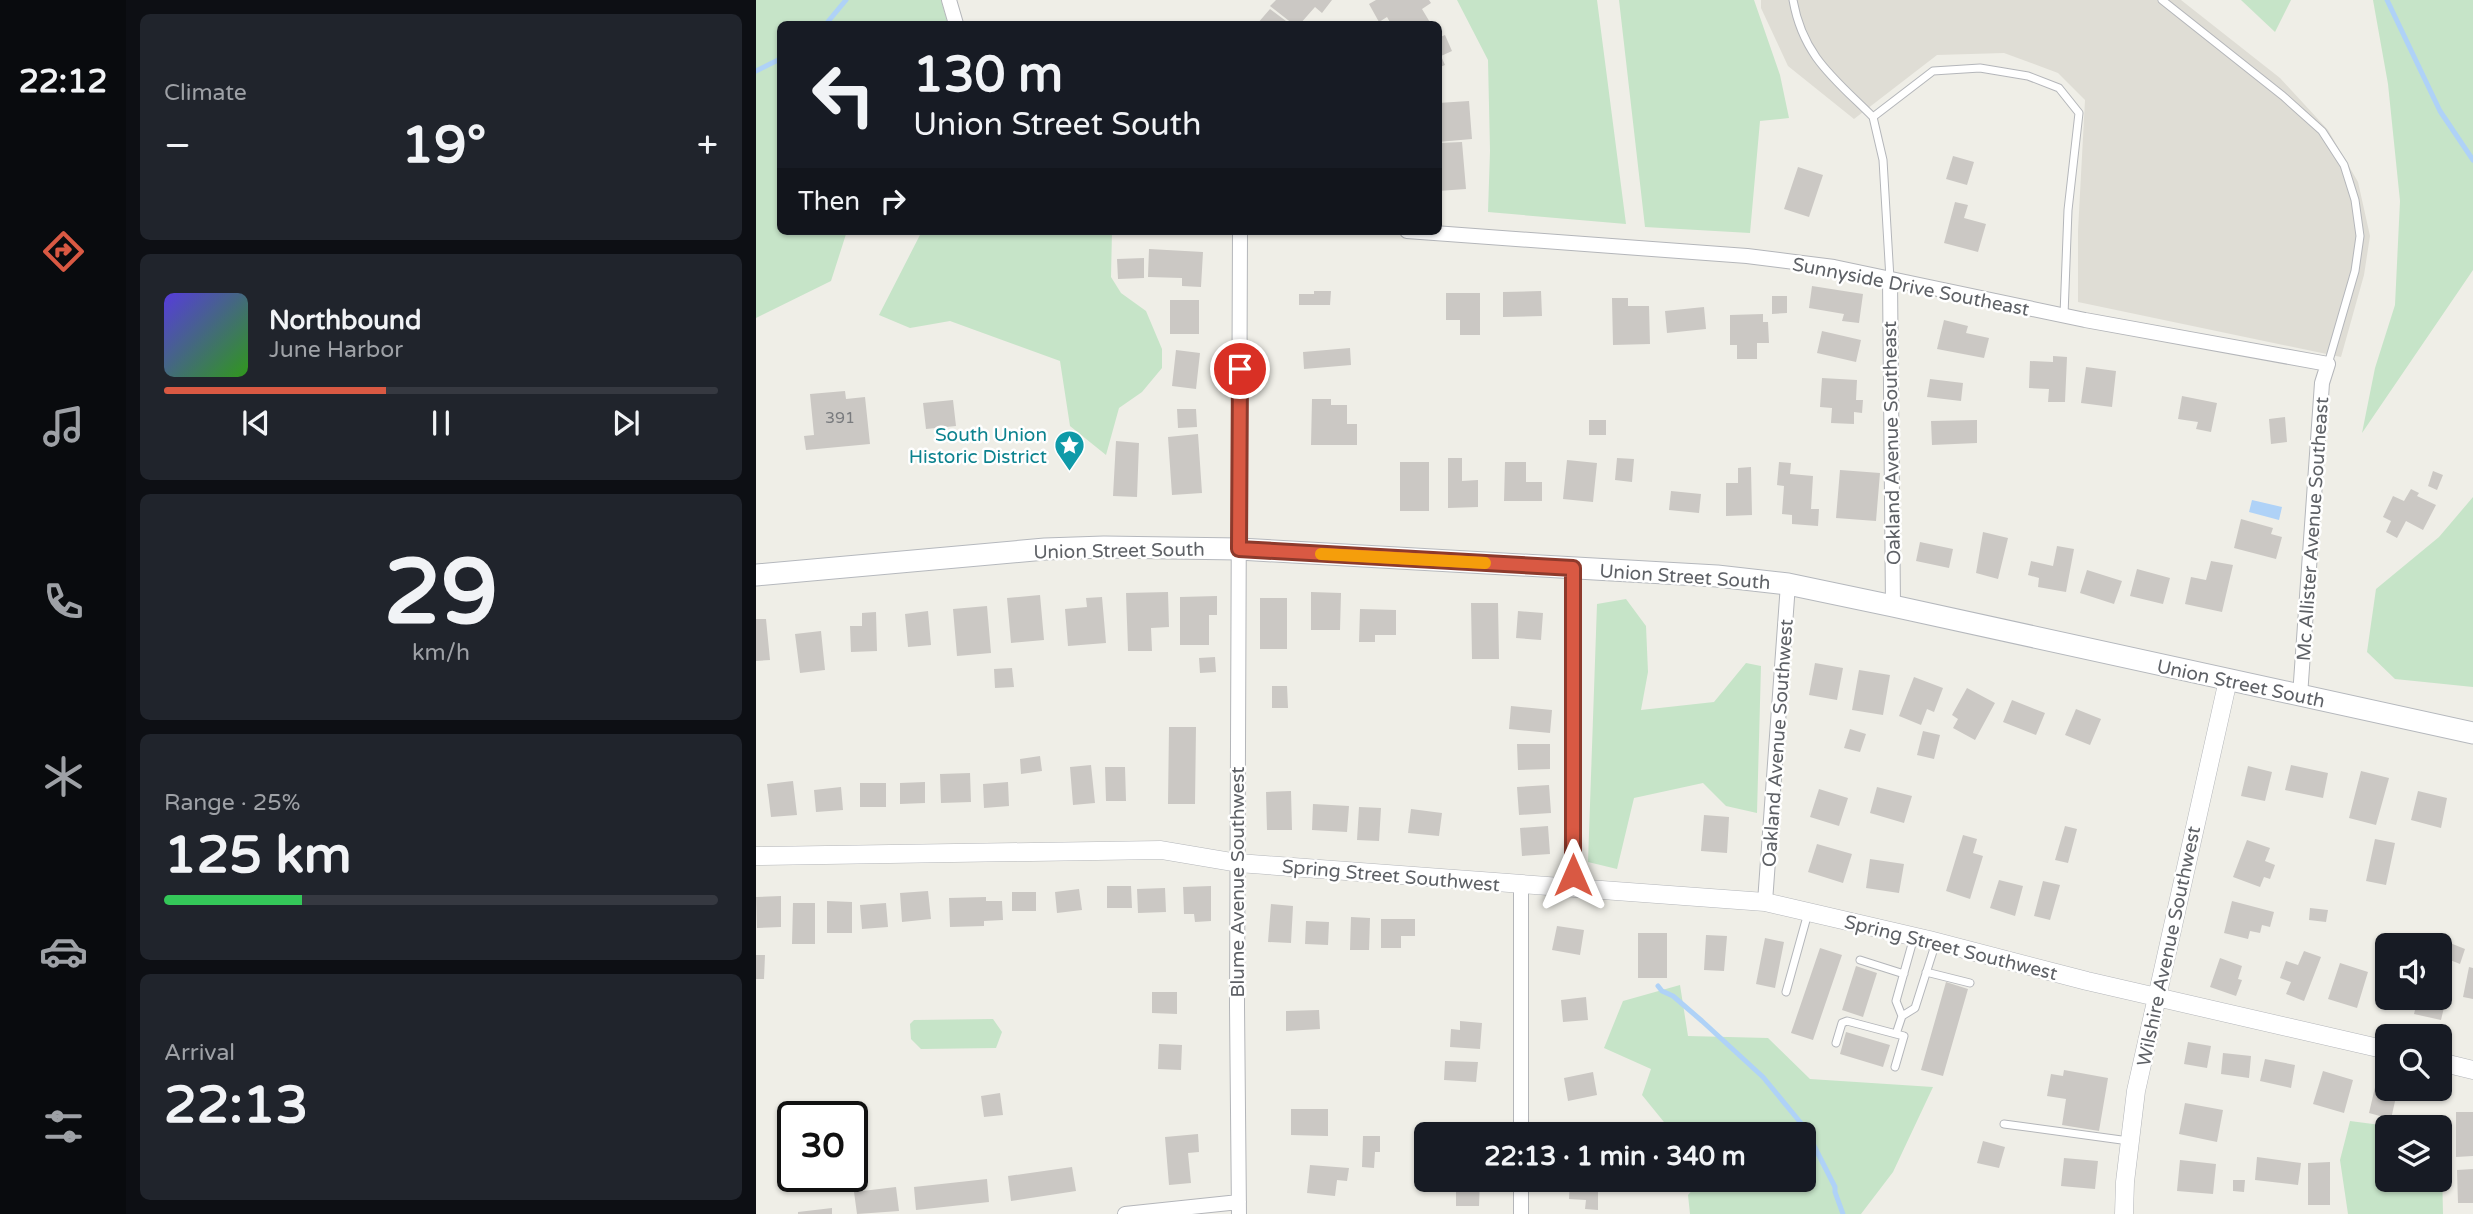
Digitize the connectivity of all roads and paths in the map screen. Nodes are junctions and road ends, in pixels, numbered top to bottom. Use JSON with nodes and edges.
{"nodes":[{"id":1,"x":949,"y":0,"type":"edge"},
{"id":2,"x":1793,"y":0,"type":"edge"},
{"id":3,"x":2162,"y":0,"type":"edge"},
{"id":4,"x":955,"y":21,"type":"edge"},
{"id":5,"x":1873,"y":117,"type":"junction"},
{"id":6,"x":1442,"y":234,"type":"edge"},
{"id":7,"x":1241,"y":235,"type":"edge"},
{"id":8,"x":1890,"y":279,"type":"junction"},
{"id":9,"x":2064,"y":316,"type":"junction"},
{"id":10,"x":2328,"y":364,"type":"junction"},
{"id":11,"x":1239,"y":549,"type":"junction"},
{"id":12,"x":1573,"y":568,"type":"junction"},
{"id":13,"x":756,"y":575,"type":"edge"},
{"id":14,"x":1788,"y":584,"type":"junction"},
{"id":15,"x":1893,"y":606,"type":"junction"},
{"id":16,"x":2228,"y":680,"type":"junction"},
{"id":17,"x":2300,"y":696,"type":"junction"},
{"id":18,"x":2473,"y":733,"type":"edge"},
{"id":19,"x":756,"y":856,"type":"edge"},
{"id":20,"x":1238,"y":863,"type":"junction"},
{"id":21,"x":1521,"y":885,"type":"junction"},
{"id":22,"x":1573,"y":889,"type":"junction"},
{"id":23,"x":1765,"y":902,"type":"junction"},
{"id":24,"x":1808,"y":912,"type":"junction"},
{"id":25,"x":1914,"y":937,"type":"junction"},
{"id":26,"x":1936,"y":942,"type":"junction"},
{"id":27,"x":1860,"y":960,"type":"dead end"},
{"id":28,"x":1926,"y":972,"type":"junction"},
{"id":29,"x":1904,"y":974,"type":"junction"},
{"id":30,"x":1970,"y":983,"type":"dead end"},
{"id":31,"x":1786,"y":992,"type":"dead end"},
{"id":32,"x":2156,"y":998,"type":"junction"},
{"id":33,"x":1902,"y":1016,"type":"junction"},
{"id":34,"x":1896,"y":1034,"type":"junction"},
{"id":35,"x":1836,"y":1042,"type":"dead end"},
{"id":36,"x":2375,"y":1047,"type":"edge"},
{"id":37,"x":2452,"y":1065,"type":"edge"},
{"id":38,"x":1895,"y":1067,"type":"dead end"},
{"id":39,"x":2473,"y":1070,"type":"edge"},
{"id":40,"x":1521,"y":1122,"type":"edge"},
{"id":41,"x":2004,"y":1124,"type":"dead end"},
{"id":42,"x":2130,"y":1141,"type":"junction"},
{"id":43,"x":1521,"y":1192,"type":"edge"},
{"id":44,"x":1239,"y":1208,"type":"edge"},
{"id":45,"x":1125,"y":1214,"type":"edge"},
{"id":46,"x":1521,"y":1214,"type":"edge"},
{"id":47,"x":2124,"y":1214,"type":"edge"}],
"edges":[{"from":1,"to":4,"type":"street"},
{"from":2,"to":5,"type":"lane"},
{"from":3,"to":10,"type":"lane"},
{"from":5,"to":8,"type":"lane"},
{"from":5,"to":9,"type":"lane"},
{"from":6,"to":8,"type":"street","name":"Sunnyside Drive Southeast"},
{"from":7,"to":11,"type":"street","name":"Blume Avenue Southwest"},
{"from":8,"to":9,"type":"street","name":"Sunnyside Drive Southeast"},
{"from":8,"to":15,"type":"street","name":"Oakland Avenue Southeast"},
{"from":9,"to":10,"type":"street","name":"Sunnyside Drive Southeast"},
{"from":10,"to":17,"type":"street","name":"Mc Allister Avenue Southeast"},
{"from":11,"to":12,"type":"main road","name":"Union Street South"},
{"from":11,"to":13,"type":"main road","name":"Union Street South"},
{"from":11,"to":20,"type":"street","name":"Blume Avenue Southwest"},
{"from":12,"to":14,"type":"main road","name":"Union Street South"},
{"from":12,"to":22,"type":"street"},
{"from":14,"to":15,"type":"main road","name":"Union Street South"},
{"from":14,"to":23,"type":"street","name":"Oakland Avenue Southwest"},
{"from":15,"to":16,"type":"main road","name":"Union Street South"},
{"from":16,"to":17,"type":"main road","name":"Union Street South"},
{"from":16,"to":32,"type":"street","name":"Wilshire Avenue Southwest"},
{"from":17,"to":18,"type":"main road","name":"Union Street South"},
{"from":19,"to":20,"type":"street","name":"Spring Street Southwest"},
{"from":20,"to":21,"type":"street","name":"Spring Street Southwest"},
{"from":20,"to":44,"type":"street","name":"Blume Avenue Southwest"},
{"from":21,"to":22,"type":"street","name":"Spring Street Southwest"},
{"from":21,"to":40,"type":"street"},
{"from":22,"to":23,"type":"street","name":"Spring Street Southwest"},
{"from":23,"to":24,"type":"street","name":"Spring Street Southwest"},
{"from":24,"to":25,"type":"street","name":"Spring Street Southwest"},
{"from":24,"to":31,"type":"lane"},
{"from":25,"to":26,"type":"street","name":"Spring Street Southwest"},
{"from":25,"to":29,"type":"lane"},
{"from":26,"to":28,"type":"lane"},
{"from":26,"to":32,"type":"street","name":"Spring Street Southwest"},
{"from":27,"to":29,"type":"lane"},
{"from":28,"to":30,"type":"lane"},
{"from":28,"to":33,"type":"lane"},
{"from":29,"to":33,"type":"lane"},
{"from":32,"to":36,"type":"street","name":"Spring Street Southwest"},
{"from":32,"to":42,"type":"street","name":"Wilshire Avenue Southwest"},
{"from":33,"to":34,"type":"lane"},
{"from":34,"to":35,"type":"lane"},
{"from":34,"to":38,"type":"lane"},
{"from":37,"to":39,"type":"street"},
{"from":41,"to":42,"type":"lane"},
{"from":42,"to":47,"type":"street","name":"Wilshire Avenue Southwest"},
{"from":43,"to":46,"type":"street"},
{"from":44,"to":45,"type":"street"}]}
